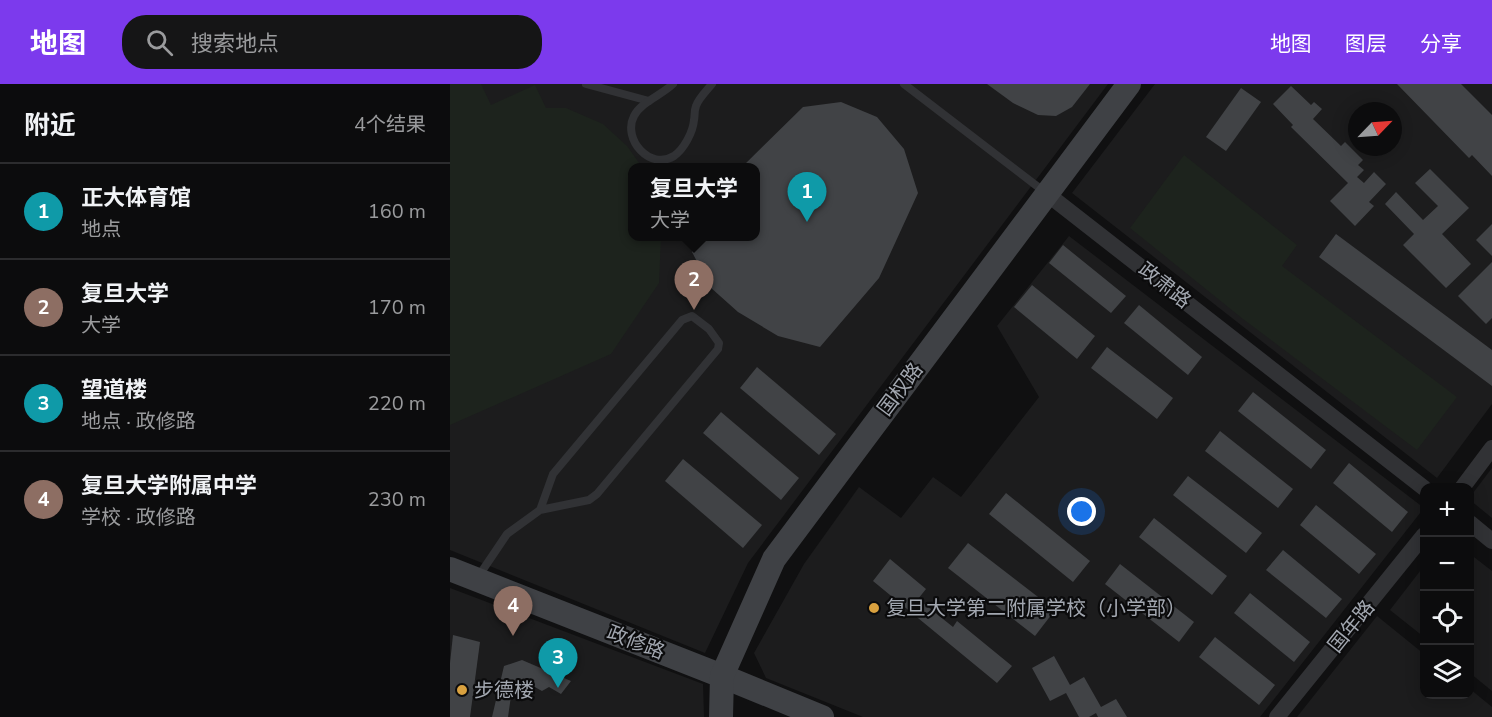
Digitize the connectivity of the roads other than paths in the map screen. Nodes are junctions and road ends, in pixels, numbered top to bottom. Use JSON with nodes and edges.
{"nodes":[{"id":1,"x":586,"y":84,"type":"edge"},
{"id":2,"x":673,"y":84,"type":"edge"},
{"id":3,"x":712,"y":84,"type":"edge"},
{"id":4,"x":904,"y":84,"type":"edge"},
{"id":5,"x":1129,"y":84,"type":"edge"},
{"id":6,"x":649,"y":101,"type":"junction"},
{"id":7,"x":1046,"y":193,"type":"junction"},
{"id":8,"x":1492,"y":448,"type":"edge"},
{"id":9,"x":1466,"y":483,"type":"edge"},
{"id":10,"x":1420,"y":484,"type":"edge"},
{"id":11,"x":540,"y":510,"type":"junction"},
{"id":12,"x":1474,"y":526,"type":"edge"},
{"id":13,"x":1423,"y":537,"type":"edge"},
{"id":14,"x":1492,"y":541,"type":"edge"},
{"id":15,"x":450,"y":569,"type":"edge"},
{"id":16,"x":476,"y":580,"type":"junction"},
{"id":17,"x":722,"y":675,"type":"junction"},
{"id":18,"x":721,"y":717,"type":"edge"},
{"id":19,"x":822,"y":717,"type":"edge"},
{"id":20,"x":1277,"y":717,"type":"edge"}],
"edges":[{"from":1,"to":6,"type":"lane"},
{"from":2,"to":6,"type":"lane"},
{"from":3,"to":6,"type":"lane"},
{"from":4,"to":7,"type":"lane","name":"政肃路"},
{"from":5,"to":7,"type":"street","name":"国权路"},
{"from":7,"to":10,"type":"street","name":"政肃路"},
{"from":7,"to":17,"type":"street","name":"国权路"},
{"from":8,"to":9,"type":"street"},
{"from":11,"to":11,"type":"lane"},
{"from":11,"to":16,"type":"lane"},
{"from":12,"to":14,"type":"street"},
{"from":13,"to":20,"type":"street","name":"国年路"},
{"from":15,"to":16,"type":"street","name":"政修路"},
{"from":16,"to":17,"type":"street","name":"政修路"},
{"from":17,"to":18,"type":"street","name":"国权路"},
{"from":17,"to":19,"type":"street","name":"政修路"}]}
